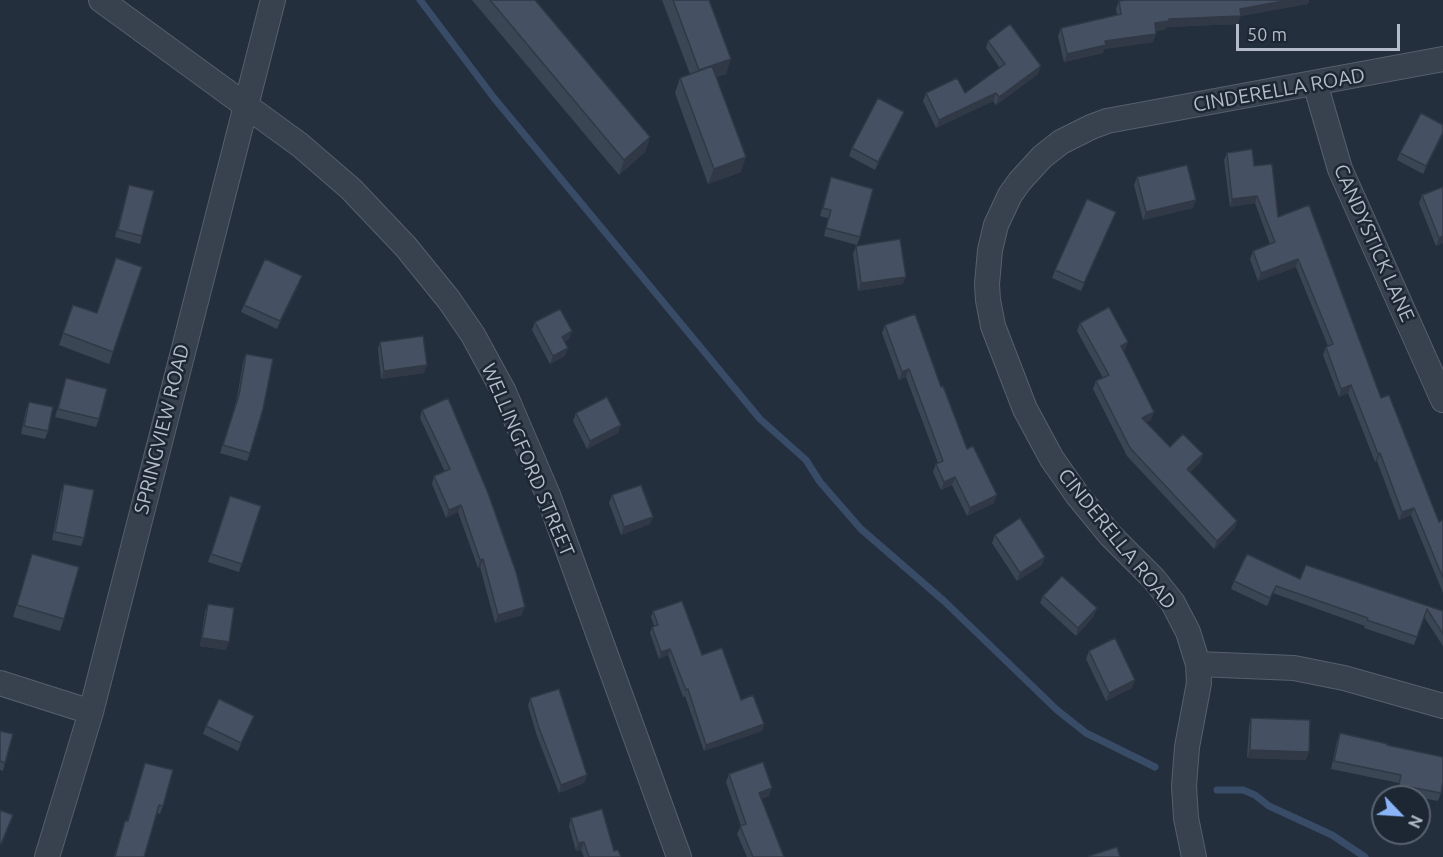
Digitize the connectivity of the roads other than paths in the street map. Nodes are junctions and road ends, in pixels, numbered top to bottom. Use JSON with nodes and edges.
{"nodes":[{"id":1,"x":101,"y":0,"type":"edge"},
{"id":2,"x":273,"y":0,"type":"edge"},
{"id":3,"x":1443,"y":59,"type":"edge"},
{"id":4,"x":1315,"y":83,"type":"junction"},
{"id":5,"x":246,"y":106,"type":"junction"},
{"id":6,"x":1443,"y":400,"type":"edge"},
{"id":7,"x":1198,"y":664,"type":"junction"},
{"id":8,"x":0,"y":683,"type":"edge"},
{"id":9,"x":1443,"y":706,"type":"edge"},
{"id":10,"x":91,"y":712,"type":"junction"},
{"id":11,"x":47,"y":857,"type":"edge"},
{"id":12,"x":679,"y":857,"type":"edge"},
{"id":13,"x":1194,"y":857,"type":"edge"}],
"edges":[{"from":1,"to":5,"type":"street","name":"WELLINGFORD STREET"},
{"from":2,"to":5,"type":"street","name":"SPRINGVIEW ROAD"},
{"from":3,"to":4,"type":"street","name":"CINDERELLA ROAD"},
{"from":4,"to":6,"type":"street","name":"CANDYSTICK LANE"},
{"from":4,"to":7,"type":"street","name":"CINDERELLA ROAD"},
{"from":5,"to":10,"type":"street","name":"SPRINGVIEW ROAD"},
{"from":5,"to":12,"type":"street","name":"WELLINGFORD STREET"},
{"from":7,"to":9,"type":"street"},
{"from":7,"to":13,"type":"street","name":"CINDERELLA ROAD"},
{"from":8,"to":10,"type":"street"},
{"from":10,"to":11,"type":"street","name":"SPRINGVIEW ROAD"}]}
